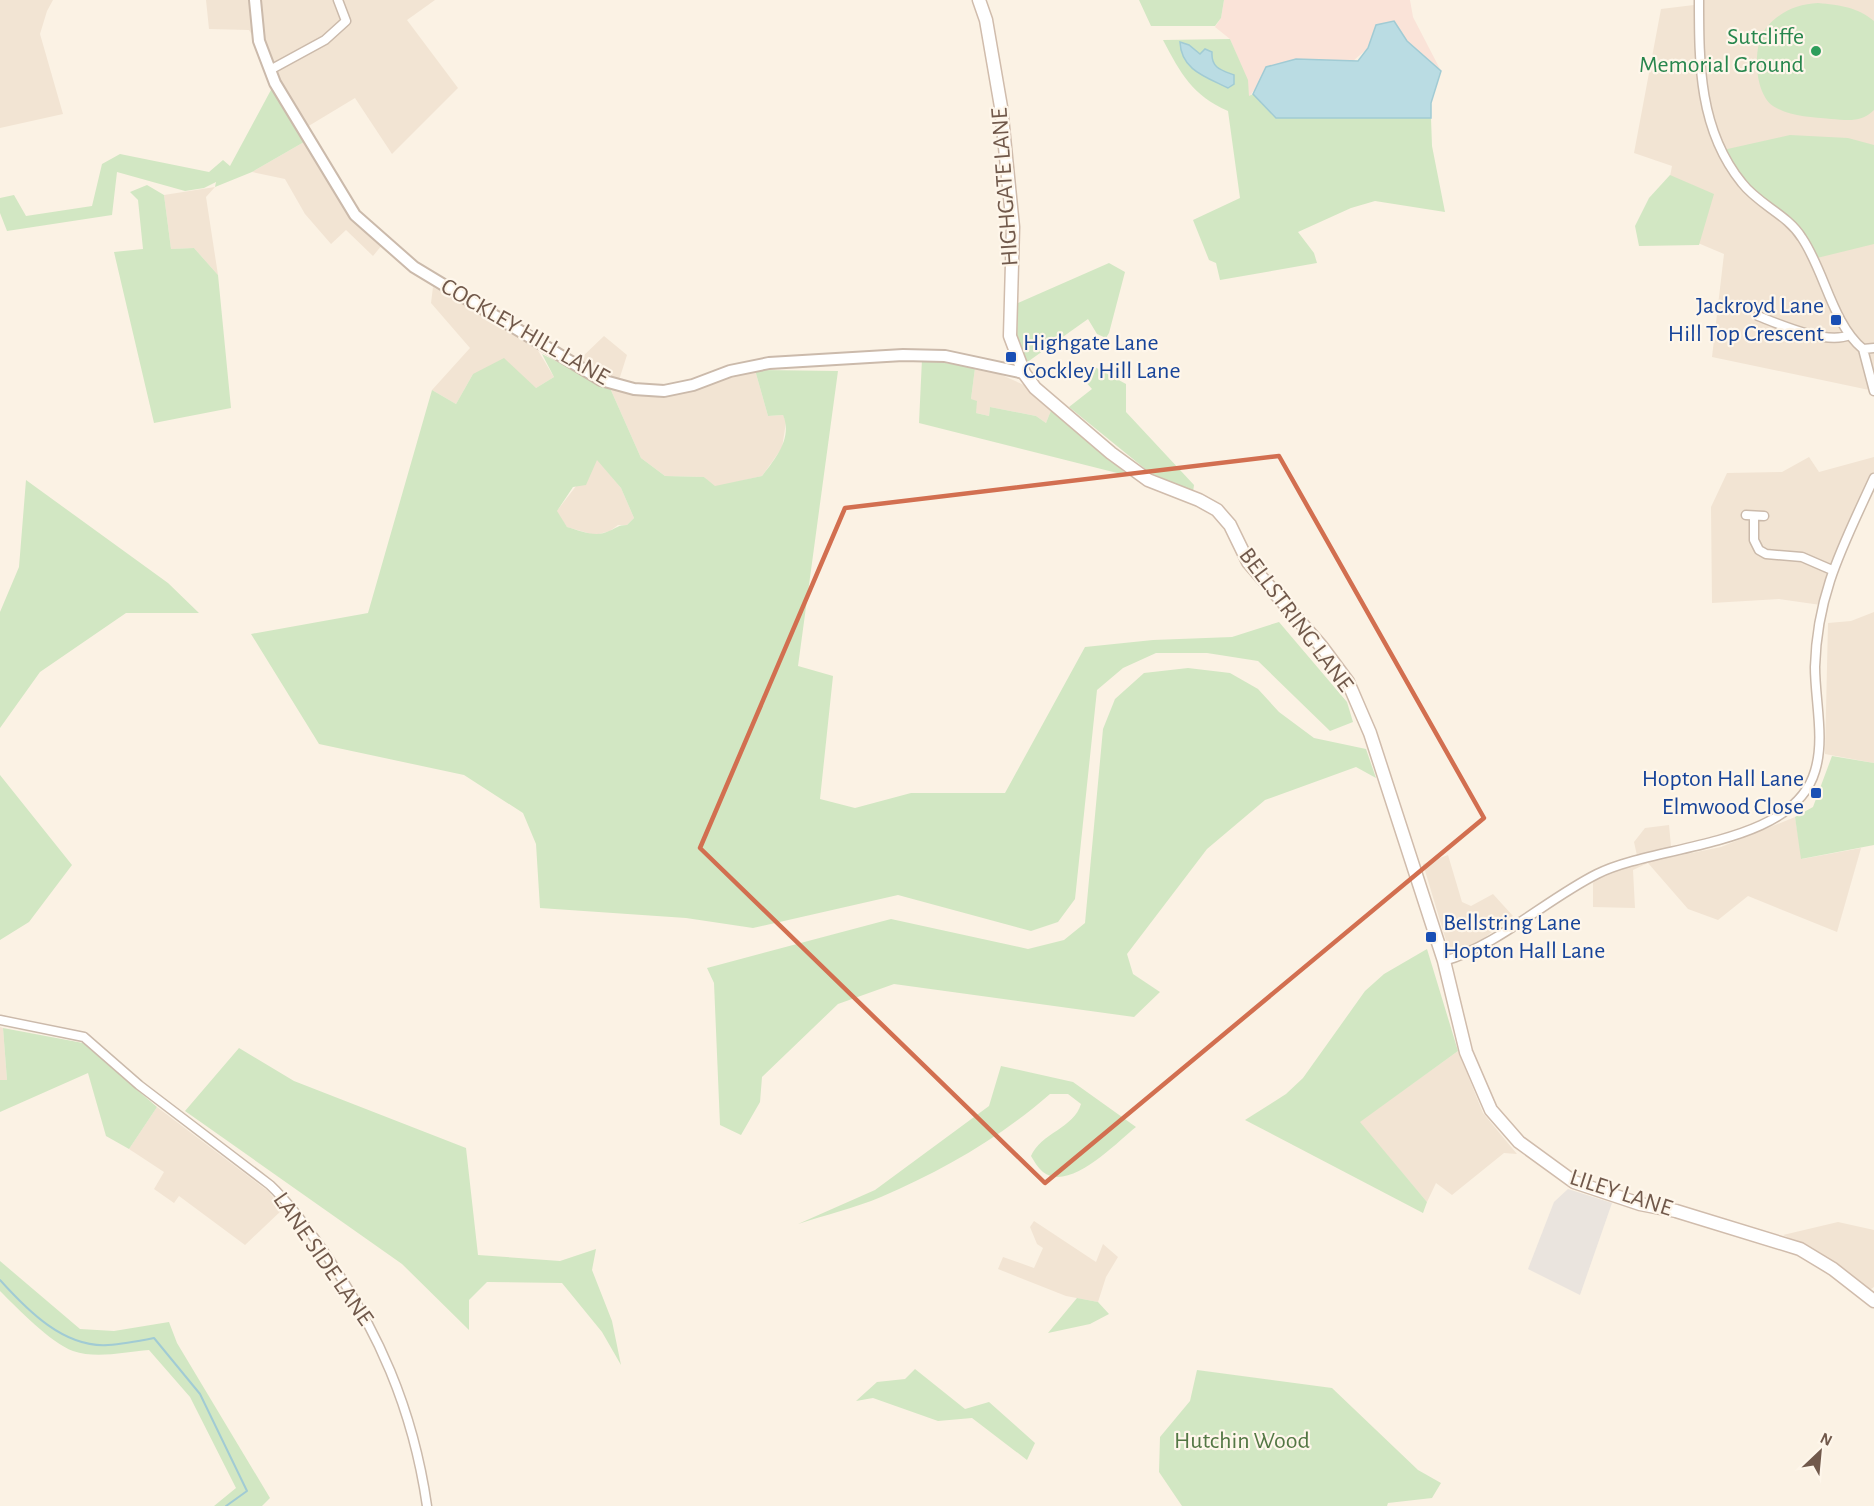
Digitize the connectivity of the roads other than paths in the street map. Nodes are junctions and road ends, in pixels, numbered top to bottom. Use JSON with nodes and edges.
{"nodes":[{"id":1,"x":255,"y":0,"type":"edge"},
{"id":2,"x":338,"y":0,"type":"edge"},
{"id":3,"x":979,"y":0,"type":"edge"},
{"id":4,"x":1699,"y":0,"type":"edge"},
{"id":5,"x":270,"y":70,"type":"junction"},
{"id":6,"x":1758,"y":316,"type":"dead end"},
{"id":7,"x":1850,"y":334,"type":"junction"},
{"id":8,"x":1874,"y":348,"type":"edge"},
{"id":9,"x":1863,"y":350,"type":"junction"},
{"id":10,"x":1024,"y":373,"type":"junction"},
{"id":11,"x":1874,"y":391,"type":"edge"},
{"id":12,"x":1874,"y":478,"type":"edge"},
{"id":13,"x":1755,"y":516,"type":"dead end"},
{"id":14,"x":1832,"y":570,"type":"junction"},
{"id":15,"x":1444,"y":961,"type":"junction"},
{"id":16,"x":0,"y":1020,"type":"edge"},
{"id":17,"x":1874,"y":1301,"type":"edge"},
{"id":18,"x":427,"y":1506,"type":"edge"}],
"edges":[{"from":1,"to":5,"type":"street","name":"COCKLEY HILL LANE"},
{"from":2,"to":5,"type":"street"},
{"from":3,"to":10,"type":"main road","name":"HIGHGATE LANE"},
{"from":4,"to":7,"type":"street"},
{"from":5,"to":10,"type":"street","name":"COCKLEY HILL LANE"},
{"from":6,"to":7,"type":"street"},
{"from":7,"to":9,"type":"street"},
{"from":8,"to":9,"type":"street"},
{"from":9,"to":11,"type":"street"},
{"from":10,"to":15,"type":"main road","name":"BELLSTRING LANE"},
{"from":12,"to":14,"type":"street"},
{"from":13,"to":14,"type":"street"},
{"from":14,"to":15,"type":"street"},
{"from":15,"to":17,"type":"main road","name":"LILEY LANE"},
{"from":16,"to":18,"type":"street","name":"LANE SIDE LANE"}]}
